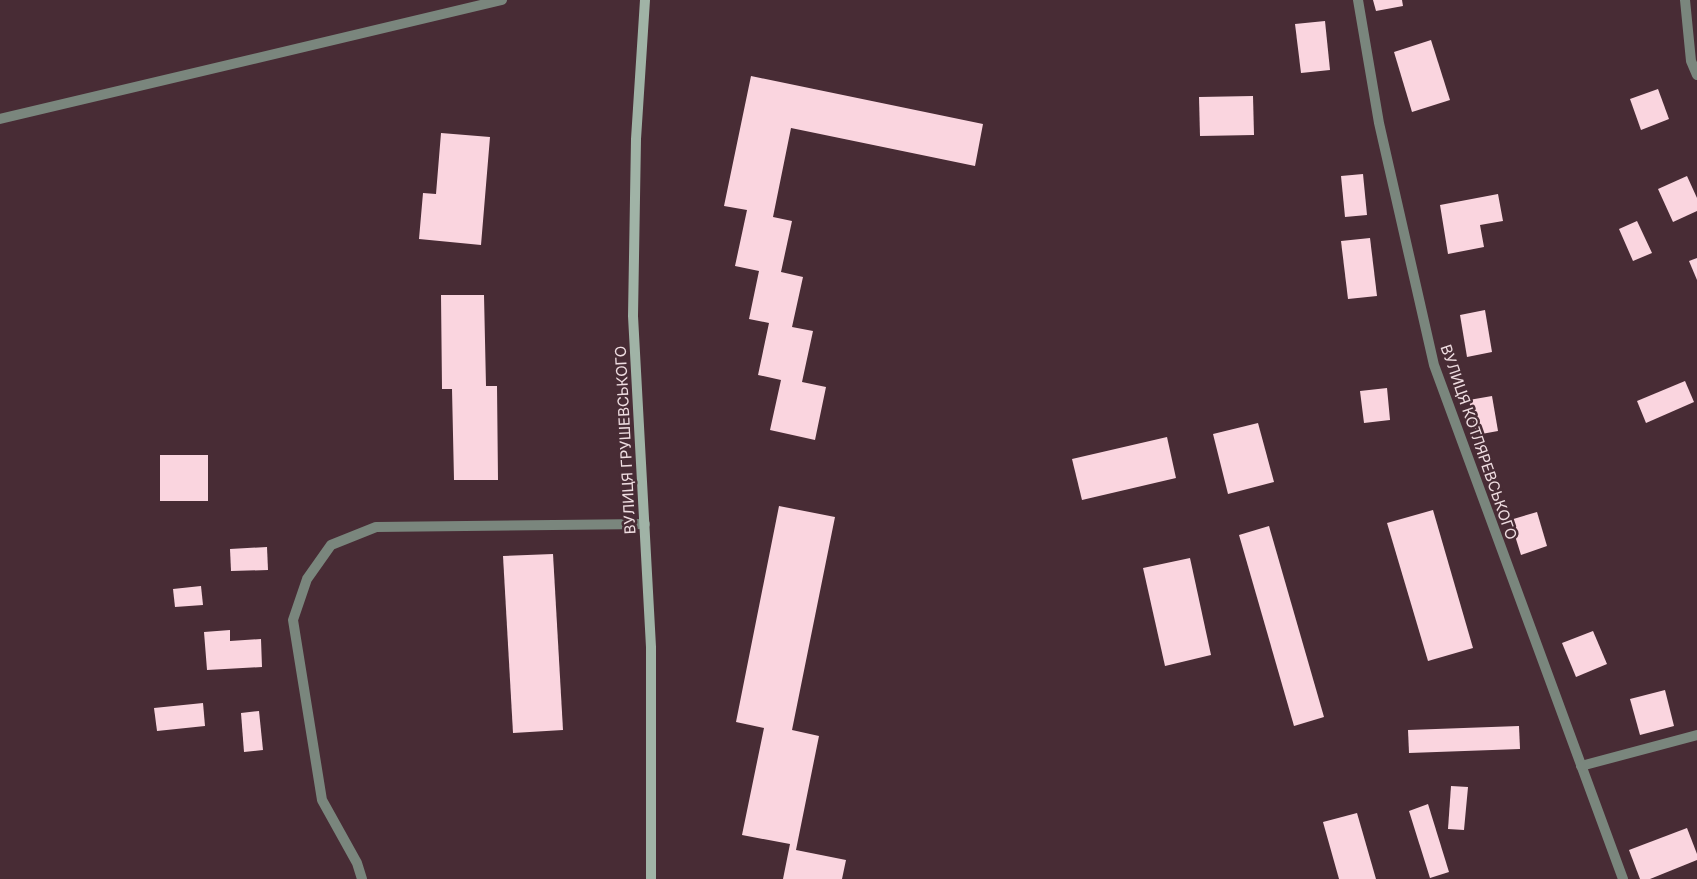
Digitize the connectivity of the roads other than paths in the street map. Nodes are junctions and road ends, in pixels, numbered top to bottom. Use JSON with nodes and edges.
{"nodes":[{"id":1,"x":502,"y":0,"type":"edge"},
{"id":2,"x":645,"y":0,"type":"edge"},
{"id":3,"x":1358,"y":0,"type":"edge"},
{"id":4,"x":1685,"y":0,"type":"edge"},
{"id":5,"x":1697,"y":75,"type":"edge"},
{"id":6,"x":0,"y":119,"type":"edge"},
{"id":7,"x":645,"y":524,"type":"junction"},
{"id":8,"x":1697,"y":736,"type":"edge"},
{"id":9,"x":1581,"y":766,"type":"junction"},
{"id":10,"x":362,"y":879,"type":"edge"},
{"id":11,"x":651,"y":879,"type":"edge"},
{"id":12,"x":1623,"y":879,"type":"edge"}],
"edges":[{"from":1,"to":6,"type":"street"},
{"from":2,"to":7,"type":"main road","name":"ВУЛИЦЯ ГРУШЕВСЬКОГО"},
{"from":3,"to":9,"type":"street","name":"ВУЛИЦЯ КОТЛЯРЕВСЬКОГО"},
{"from":4,"to":5,"type":"street"},
{"from":7,"to":10,"type":"street"},
{"from":7,"to":11,"type":"main road","name":"ВУЛИЦЯ ГРУШЕВСЬКОГО"},
{"from":8,"to":9,"type":"street"},
{"from":9,"to":12,"type":"street","name":"ВУЛИЦЯ КОТЛЯРЕВСЬКОГО"}]}
